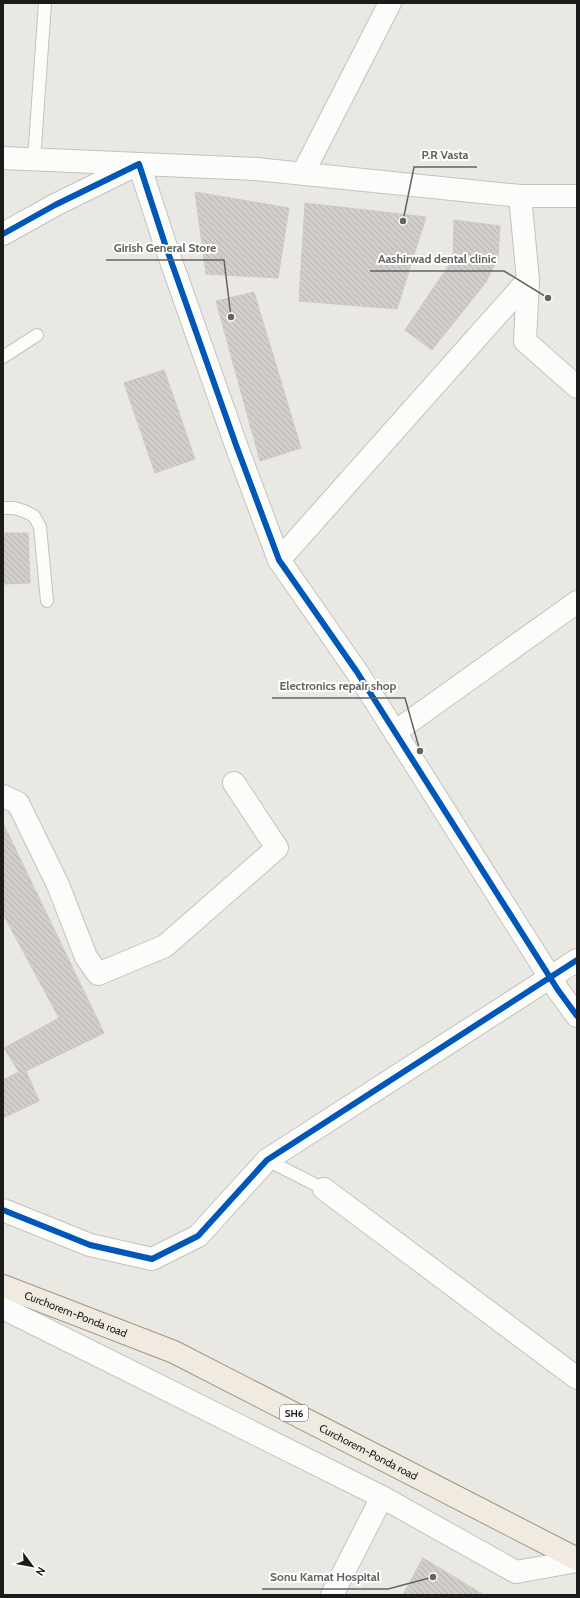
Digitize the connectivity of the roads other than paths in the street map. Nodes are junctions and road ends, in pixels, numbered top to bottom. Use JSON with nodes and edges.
{"nodes":[{"id":1,"x":45,"y":3,"type":"edge"},
{"id":2,"x":390,"y":3,"type":"edge"},
{"id":3,"x":3,"y":158,"type":"edge"},
{"id":4,"x":34,"y":160,"type":"junction"},
{"id":5,"x":139,"y":164,"type":"junction"},
{"id":6,"x":304,"y":173,"type":"junction"},
{"id":7,"x":520,"y":196,"type":"junction"},
{"id":8,"x":577,"y":196,"type":"edge"},
{"id":9,"x":3,"y":234,"type":"edge"},
{"id":10,"x":528,"y":280,"type":"junction"},
{"id":11,"x":38,"y":335,"type":"dead end"},
{"id":12,"x":3,"y":357,"type":"edge"},
{"id":13,"x":577,"y":387,"type":"edge"},
{"id":14,"x":3,"y":508,"type":"edge"},
{"id":15,"x":279,"y":560,"type":"junction"},
{"id":16,"x":47,"y":601,"type":"dead end"},
{"id":17,"x":577,"y":602,"type":"edge"},
{"id":18,"x":395,"y":732,"type":"junction"},
{"id":19,"x":234,"y":783,"type":"dead end"},
{"id":20,"x":3,"y":796,"type":"edge"},
{"id":21,"x":577,"y":960,"type":"edge"},
{"id":22,"x":550,"y":977,"type":"junction"},
{"id":23,"x":577,"y":1016,"type":"edge"},
{"id":24,"x":267,"y":1160,"type":"junction"},
{"id":25,"x":324,"y":1189,"type":"joint"},
{"id":26,"x":3,"y":1210,"type":"edge"},
{"id":27,"x":3,"y":1286,"type":"edge"},
{"id":28,"x":3,"y":1308,"type":"edge"},
{"id":29,"x":577,"y":1378,"type":"edge"},
{"id":30,"x":382,"y":1497,"type":"junction"},
{"id":31,"x":577,"y":1560,"type":"edge"},
{"id":32,"x":332,"y":1595,"type":"edge"}],
"edges":[{"from":1,"to":4,"type":"lane"},
{"from":2,"to":6,"type":"street"},
{"from":3,"to":4,"type":"street"},
{"from":4,"to":5,"type":"street"},
{"from":5,"to":6,"type":"street"},
{"from":5,"to":9,"type":"street"},
{"from":5,"to":15,"type":"street"},
{"from":6,"to":7,"type":"street"},
{"from":7,"to":8,"type":"street"},
{"from":7,"to":10,"type":"street"},
{"from":10,"to":13,"type":"street"},
{"from":10,"to":15,"type":"street"},
{"from":11,"to":12,"type":"lane"},
{"from":14,"to":16,"type":"lane"},
{"from":15,"to":18,"type":"street"},
{"from":17,"to":18,"type":"street"},
{"from":18,"to":22,"type":"street"},
{"from":19,"to":20,"type":"street"},
{"from":21,"to":22,"type":"street"},
{"from":22,"to":23,"type":"street"},
{"from":22,"to":24,"type":"street"},
{"from":24,"to":25,"type":"lane"},
{"from":24,"to":26,"type":"street"},
{"from":25,"to":29,"type":"street"},
{"from":27,"to":31,"type":"main road","name":"Curchorem-Ponda road","number":"SH6"},
{"from":28,"to":30,"type":"street"},
{"from":30,"to":31,"type":"street"},
{"from":30,"to":32,"type":"street"}]}
